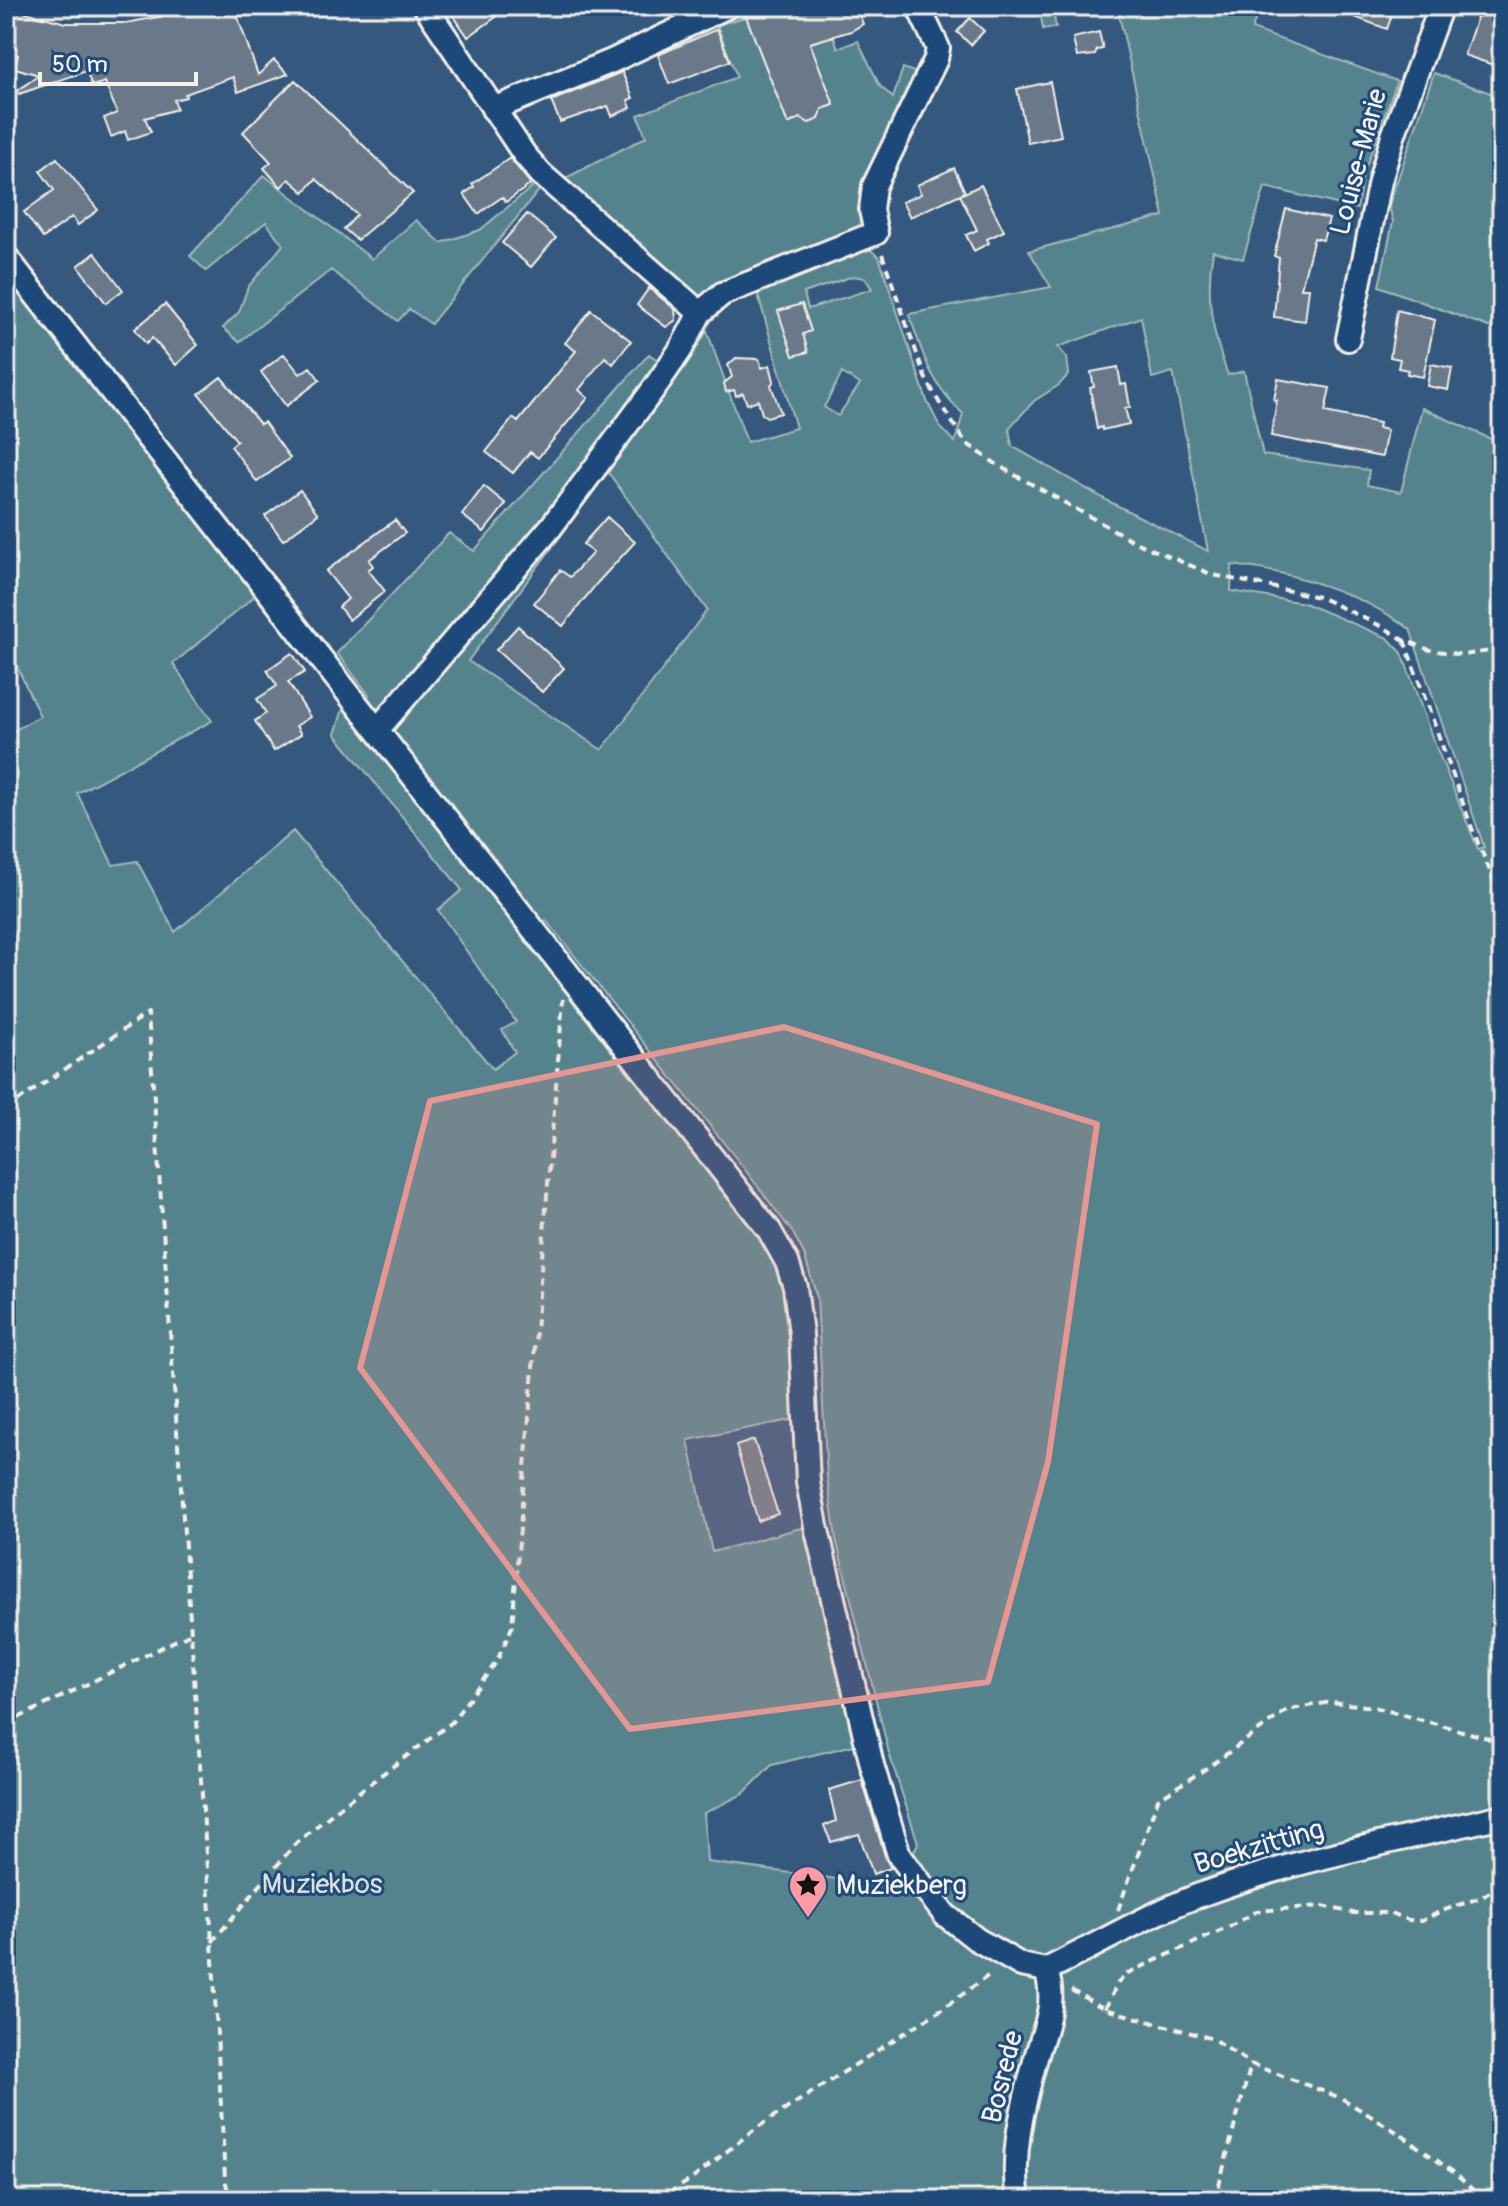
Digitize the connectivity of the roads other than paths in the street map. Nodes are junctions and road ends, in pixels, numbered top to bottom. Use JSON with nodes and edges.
{"nodes":[{"id":1,"x":425,"y":6,"type":"edge"},
{"id":2,"x":728,"y":6,"type":"edge"},
{"id":3,"x":918,"y":6,"type":"edge"},
{"id":4,"x":1441,"y":6,"type":"edge"},
{"id":5,"x":493,"y":109,"type":"junction"},
{"id":6,"x":6,"y":257,"type":"edge"},
{"id":7,"x":700,"y":313,"type":"junction"},
{"id":8,"x":1348,"y":339,"type":"dead end"},
{"id":9,"x":378,"y":729,"type":"junction"},
{"id":10,"x":1502,"y":1816,"type":"edge"},
{"id":11,"x":1046,"y":1970,"type":"junction"},
{"id":12,"x":1018,"y":2200,"type":"edge"}],
"edges":[{"from":1,"to":5,"type":"street"},
{"from":2,"to":5,"type":"street"},
{"from":3,"to":7,"type":"street"},
{"from":4,"to":8,"type":"street","name":"Louise-Marie"},
{"from":5,"to":7,"type":"street"},
{"from":6,"to":9,"type":"street"},
{"from":7,"to":9,"type":"street"},
{"from":9,"to":11,"type":"street"},
{"from":10,"to":11,"type":"street","name":"Boekzitting"},
{"from":11,"to":12,"type":"street","name":"Bosrede"}]}
